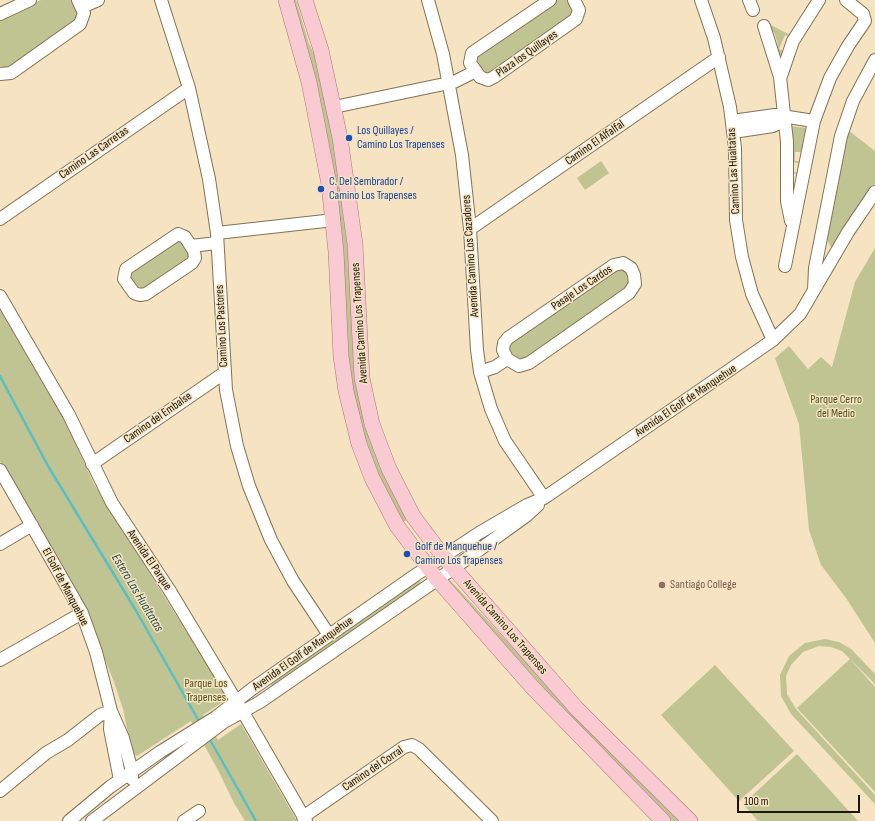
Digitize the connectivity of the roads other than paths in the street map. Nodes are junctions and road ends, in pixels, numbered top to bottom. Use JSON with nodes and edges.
{"nodes":[{"id":1,"x":30,"y":0,"type":"edge"},
{"id":2,"x":98,"y":0,"type":"edge"},
{"id":3,"x":161,"y":0,"type":"edge"},
{"id":4,"x":286,"y":0,"type":"edge"},
{"id":5,"x":305,"y":0,"type":"edge"},
{"id":6,"x":428,"y":0,"type":"edge"},
{"id":7,"x":550,"y":0,"type":"edge"},
{"id":8,"x":574,"y":0,"type":"edge"},
{"id":9,"x":701,"y":0,"type":"edge"},
{"id":10,"x":819,"y":0,"type":"edge"},
{"id":11,"x":846,"y":0,"type":"edge"},
{"id":12,"x":80,"y":4,"type":"edge"},
{"id":13,"x":0,"y":14,"type":"edge"},
{"id":14,"x":764,"y":26,"type":"dead end"},
{"id":15,"x":719,"y":57,"type":"junction"},
{"id":16,"x":875,"y":60,"type":"edge"},
{"id":17,"x":476,"y":72,"type":"junction"},
{"id":18,"x":0,"y":74,"type":"edge"},
{"id":19,"x":780,"y":77,"type":"junction"},
{"id":20,"x":449,"y":83,"type":"junction"},
{"id":21,"x":189,"y":88,"type":"junction"},
{"id":22,"x":334,"y":108,"type":"junction"},
{"id":23,"x":783,"y":117,"type":"junction"},
{"id":24,"x":814,"y":121,"type":"junction"},
{"id":25,"x":732,"y":127,"type":"junction"},
{"id":26,"x":875,"y":192,"type":"edge"},
{"id":27,"x":0,"y":219,"type":"edge"},
{"id":28,"x":334,"y":220,"type":"junction"},
{"id":29,"x":792,"y":226,"type":"junction"},
{"id":30,"x":470,"y":229,"type":"junction"},
{"id":31,"x":217,"y":238,"type":"junction"},
{"id":32,"x":190,"y":246,"type":"junction"},
{"id":33,"x":785,"y":266,"type":"dead end"},
{"id":34,"x":814,"y":290,"type":"junction"},
{"id":35,"x":0,"y":296,"type":"edge"},
{"id":36,"x":773,"y":340,"type":"junction"},
{"id":37,"x":508,"y":359,"type":"junction"},
{"id":38,"x":480,"y":372,"type":"junction"},
{"id":39,"x":224,"y":373,"type":"junction"},
{"id":40,"x":92,"y":464,"type":"junction"},
{"id":41,"x":0,"y":470,"type":"edge"},
{"id":42,"x":544,"y":498,"type":"junction"},
{"id":43,"x":413,"y":516,"type":"junction"},
{"id":44,"x":32,"y":525,"type":"junction"},
{"id":45,"x":397,"y":526,"type":"junction"},
{"id":46,"x":0,"y":544,"type":"edge"},
{"id":47,"x":443,"y":556,"type":"junction"},
{"id":48,"x":427,"y":567,"type":"junction"},
{"id":49,"x":454,"y":568,"type":"junction"},
{"id":50,"x":438,"y":579,"type":"junction"},
{"id":51,"x":82,"y":613,"type":"junction"},
{"id":52,"x":329,"y":635,"type":"junction"},
{"id":53,"x":0,"y":660,"type":"edge"},
{"id":54,"x":236,"y":700,"type":"junction"},
{"id":55,"x":111,"y":711,"type":"junction"},
{"id":56,"x":243,"y":712,"type":"junction"},
{"id":57,"x":219,"y":721,"type":"junction"},
{"id":58,"x":188,"y":742,"type":"junction"},
{"id":59,"x":132,"y":772,"type":"junction"},
{"id":60,"x":120,"y":780,"type":"junction"},
{"id":61,"x":0,"y":791,"type":"edge"},
{"id":62,"x":113,"y":804,"type":"junction"},
{"id":63,"x":199,"y":811,"type":"dead end"},
{"id":64,"x":304,"y":819,"type":"edge"},
{"id":65,"x":69,"y":821,"type":"edge"},
{"id":66,"x":92,"y":821,"type":"edge"},
{"id":67,"x":184,"y":821,"type":"edge"},
{"id":68,"x":492,"y":821,"type":"edge"},
{"id":69,"x":663,"y":821,"type":"edge"},
{"id":70,"x":690,"y":821,"type":"edge"}],
"edges":[{"from":1,"to":13,"type":"street"},
{"from":2,"to":12,"type":"street"},
{"from":3,"to":21,"type":"street","name":"Camino Los Pastores"},
{"from":4,"to":28,"type":"main road","name":"Avenida Camino Los Trapenses"},
{"from":5,"to":22,"type":"main road","name":"Avenida Camino Los Trapenses"},
{"from":6,"to":20,"type":"street","name":"Avenida Camino Los Cazadores"},
{"from":7,"to":17,"type":"street","name":"Plaza los Quillayes"},
{"from":8,"to":17,"type":"street","name":"Plaza los Quillayes"},
{"from":9,"to":15,"type":"street","name":"Camino Las Hualtatas"},
{"from":10,"to":19,"type":"street"},
{"from":11,"to":24,"type":"street"},
{"from":12,"to":18,"type":"street"},
{"from":14,"to":19,"type":"street"},
{"from":15,"to":25,"type":"street","name":"Camino Las Hualtatas"},
{"from":15,"to":30,"type":"street","name":"Camino El Alfalfal"},
{"from":16,"to":34,"type":"street","name":"Avenida El Golf de Manquehue"},
{"from":17,"to":20,"type":"street"},
{"from":19,"to":23,"type":"street"},
{"from":20,"to":22,"type":"street"},
{"from":20,"to":30,"type":"street","name":"Avenida Camino Los Cazadores"},
{"from":21,"to":27,"type":"street","name":"Camino Las Carretas"},
{"from":21,"to":31,"type":"street","name":"Camino Los Pastores"},
{"from":22,"to":43,"type":"main road","name":"Avenida Camino Los Trapenses"},
{"from":23,"to":24,"type":"street"},
{"from":23,"to":25,"type":"street"},
{"from":23,"to":29,"type":"street"},
{"from":24,"to":29,"type":"street"},
{"from":25,"to":36,"type":"street","name":"Camino Las Hualtatas"},
{"from":26,"to":34,"type":"street","name":"Avenida El Golf de Manquehue"},
{"from":28,"to":31,"type":"street"},
{"from":28,"to":45,"type":"main road","name":"Avenida Camino Los Trapenses"},
{"from":29,"to":33,"type":"street"},
{"from":30,"to":38,"type":"street","name":"Avenida Camino Los Cazadores"},
{"from":31,"to":32,"type":"street"},
{"from":31,"to":39,"type":"street","name":"Camino Los Pastores"},
{"from":32,"to":32,"type":"street"},
{"from":34,"to":36,"type":"street","name":"Avenida El Golf de Manquehue"},
{"from":35,"to":40,"type":"street","name":"Avenida El Parque"},
{"from":36,"to":42,"type":"street","name":"Avenida El Golf de Manquehue"},
{"from":37,"to":37,"type":"street","name":"Pasaje Los Cardos"},
{"from":37,"to":38,"type":"street"},
{"from":38,"to":42,"type":"street","name":"Avenida Camino Los Cazadores"},
{"from":39,"to":40,"type":"street","name":"Camino del Embalse"},
{"from":39,"to":52,"type":"street","name":"Camino Los Pastores"},
{"from":40,"to":54,"type":"street","name":"Avenida El Parque"},
{"from":41,"to":44,"type":"street","name":"El Golf de Manquehue"},
{"from":42,"to":47,"type":"street","name":"Avenida El Golf de Manquehue"},
{"from":42,"to":49,"type":"street","name":"Avenida El Golf de Manquehue"},
{"from":43,"to":45,"type":"main road"},
{"from":43,"to":47,"type":"main road","name":"Avenida Camino Los Trapenses"},
{"from":44,"to":46,"type":"street"},
{"from":44,"to":51,"type":"street","name":"El Golf de Manquehue"},
{"from":45,"to":48,"type":"main road","name":"Avenida Camino Los Trapenses"},
{"from":47,"to":48,"type":"street","name":"Avenida El Golf de Manquehue"},
{"from":47,"to":49,"type":"main road","name":"Avenida Camino Los Trapenses"},
{"from":48,"to":50,"type":"main road","name":"Avenida Camino Los Trapenses"},
{"from":48,"to":52,"type":"street","name":"Avenida El Golf de Manquehue"},
{"from":49,"to":50,"type":"street","name":"Avenida El Golf de Manquehue"},
{"from":49,"to":70,"type":"main road","name":"Avenida Camino Los Trapenses"},
{"from":50,"to":56,"type":"street","name":"Avenida El Golf de Manquehue"},
{"from":50,"to":69,"type":"main road","name":"Avenida Camino Los Trapenses"},
{"from":51,"to":53,"type":"street"},
{"from":51,"to":55,"type":"street","name":"El Golf de Manquehue"},
{"from":52,"to":54,"type":"street","name":"Avenida El Golf de Manquehue"},
{"from":54,"to":56,"type":"street","name":"Avenida El Parque"},
{"from":54,"to":57,"type":"street","name":"Avenida El Golf de Manquehue"},
{"from":55,"to":59,"type":"street","name":"El Golf de Manquehue"},
{"from":55,"to":60,"type":"street","name":"El Golf de Manquehue"},
{"from":55,"to":61,"type":"street"},
{"from":56,"to":57,"type":"street","name":"Avenida El Golf de Manquehue"},
{"from":56,"to":64,"type":"street","name":"Avenida El Parque"},
{"from":57,"to":58,"type":"street","name":"Avenida El Golf de Manquehue"},
{"from":58,"to":59,"type":"street","name":"Avenida El Golf de Manquehue"},
{"from":58,"to":62,"type":"street","name":"Avenida El Golf de Manquehue"},
{"from":59,"to":60,"type":"street","name":"Avenida El Golf de Manquehue"},
{"from":59,"to":62,"type":"street"},
{"from":60,"to":65,"type":"street","name":"Avenida El Golf de Manquehue"},
{"from":62,"to":66,"type":"street","name":"Avenida El Golf de Manquehue"},
{"from":63,"to":67,"type":"street"},
{"from":64,"to":68,"type":"street","name":"Camino del Corral"}]}
